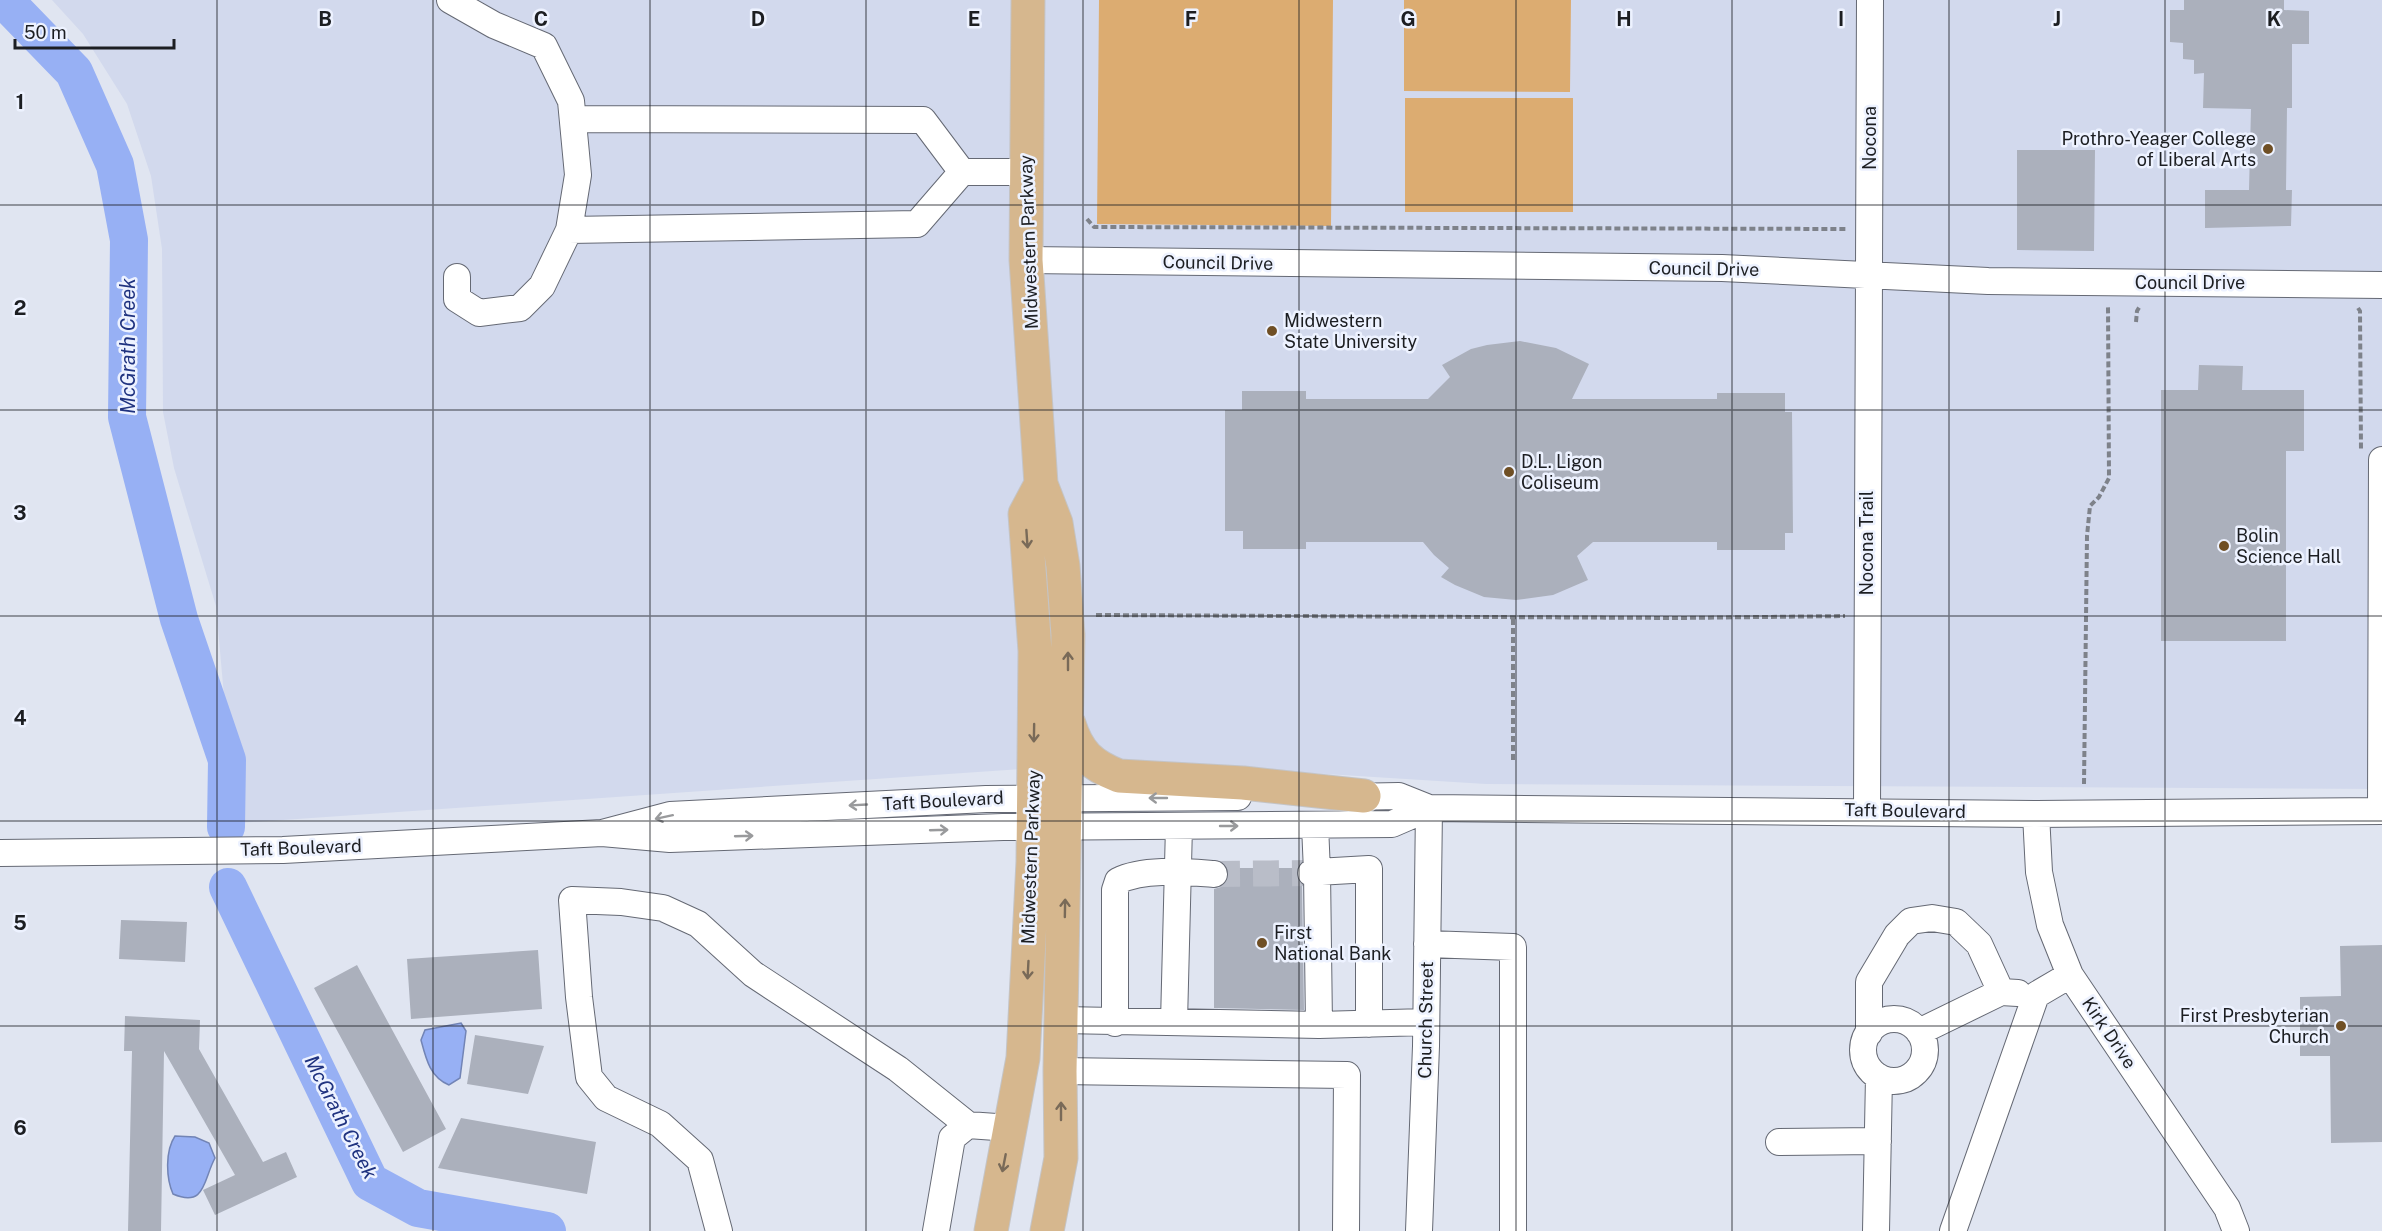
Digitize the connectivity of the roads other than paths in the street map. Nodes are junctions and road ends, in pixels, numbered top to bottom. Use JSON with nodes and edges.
{"nodes":[{"id":1,"x":450,"y":0,"type":"edge"},
{"id":2,"x":1028,"y":0,"type":"edge"},
{"id":3,"x":1870,"y":0,"type":"edge"},
{"id":4,"x":573,"y":119,"type":"junction"},
{"id":5,"x":962,"y":172,"type":"junction"},
{"id":6,"x":1026,"y":172,"type":"junction"},
{"id":7,"x":569,"y":230,"type":"junction"},
{"id":8,"x":1026,"y":260,"type":"junction"},
{"id":9,"x":1870,"y":276,"type":"junction"},
{"id":10,"x":457,"y":277,"type":"dead end"},
{"id":11,"x":2382,"y":285,"type":"edge"},
{"id":12,"x":2382,"y":460,"type":"edge"},
{"id":13,"x":1041,"y":484,"type":"junction"},
{"id":14,"x":1068,"y":720,"type":"junction"},
{"id":15,"x":1364,"y":796,"type":"junction"},
{"id":16,"x":1429,"y":808,"type":"junction"},
{"id":17,"x":1867,"y":811,"type":"junction"},
{"id":18,"x":2382,"y":811,"type":"edge"},
{"id":19,"x":1033,"y":813,"type":"junction"},
{"id":20,"x":1066,"y":813,"type":"junction"},
{"id":21,"x":2036,"y":814,"type":"junction"},
{"id":22,"x":1315,"y":825,"type":"junction"},
{"id":23,"x":1179,"y":826,"type":"junction"},
{"id":24,"x":0,"y":853,"type":"edge"},
{"id":25,"x":1178,"y":871,"type":"junction"},
{"id":26,"x":1314,"y":873,"type":"junction"},
{"id":27,"x":1214,"y":874,"type":"tunnel mouth"},
{"id":28,"x":1427,"y":944,"type":"junction"},
{"id":29,"x":2070,"y":975,"type":"junction"},
{"id":30,"x":2001,"y":992,"type":"junction"},
{"id":31,"x":2036,"y":995,"type":"junction"},
{"id":32,"x":1062,"y":1020,"type":"junction"},
{"id":33,"x":1174,"y":1022,"type":"junction"},
{"id":34,"x":1426,"y":1022,"type":"junction"},
{"id":35,"x":1115,"y":1023,"type":"junction"},
{"id":36,"x":1369,"y":1024,"type":"junction"},
{"id":37,"x":1319,"y":1025,"type":"junction"},
{"id":38,"x":1919,"y":1032,"type":"junction"},
{"id":39,"x":1869,"y":1033,"type":"junction"},
{"id":40,"x":1060,"y":1071,"type":"junction"},
{"id":41,"x":1879,"y":1077,"type":"junction"},
{"id":42,"x":968,"y":1125,"type":"junction"},
{"id":43,"x":1010,"y":1128,"type":"junction"},
{"id":44,"x":1878,"y":1141,"type":"junction"},
{"id":45,"x":1779,"y":1142,"type":"dead end"},
{"id":46,"x":719,"y":1231,"type":"edge"},
{"id":47,"x":936,"y":1231,"type":"edge"},
{"id":48,"x":991,"y":1231,"type":"edge"},
{"id":49,"x":1047,"y":1231,"type":"edge"},
{"id":50,"x":1346,"y":1231,"type":"edge"},
{"id":51,"x":1419,"y":1231,"type":"edge"},
{"id":52,"x":1513,"y":1231,"type":"edge"},
{"id":53,"x":1876,"y":1231,"type":"edge"},
{"id":54,"x":1953,"y":1231,"type":"edge"},
{"id":55,"x":2236,"y":1231,"type":"edge"}],
"edges":[{"from":1,"to":4,"type":"street"},
{"from":2,"to":6,"type":"main road","name":"Midwestern Parkway"},
{"from":3,"to":9,"type":"street","name":"Nocona"},
{"from":4,"to":5,"type":"street"},
{"from":4,"to":7,"type":"street"},
{"from":5,"to":6,"type":"street"},
{"from":5,"to":7,"type":"street"},
{"from":6,"to":8,"type":"main road","name":"Midwestern Parkway"},
{"from":7,"to":10,"type":"street"},
{"from":8,"to":9,"type":"street","name":"Council Drive"},
{"from":8,"to":13,"type":"main road","name":"Midwestern Parkway"},
{"from":9,"to":11,"type":"street","name":"Council Drive"},
{"from":9,"to":17,"type":"street","name":"Nocona Trail"},
{"from":12,"to":18,"type":"street"},
{"from":14,"to":13,"type":"main road","name":"Midwestern Parkway","one_way":true},
{"from":13,"to":19,"type":"main road","name":"Midwestern Parkway","one_way":true},
{"from":14,"to":15,"type":"main road"},
{"from":14,"to":20,"type":"main road","name":"Midwestern Parkway"},
{"from":15,"to":16,"type":"street","name":"Taft Boulevard"},
{"from":15,"to":20,"type":"street","name":"Taft Boulevard","one_way":true},
{"from":16,"to":17,"type":"street","name":"Taft Boulevard"},
{"from":16,"to":22,"type":"street","name":"Taft Boulevard"},
{"from":16,"to":28,"type":"street","name":"Church Street"},
{"from":17,"to":21,"type":"street","name":"Taft Boulevard"},
{"from":18,"to":21,"type":"street","name":"Taft Boulevard"},
{"from":19,"to":20,"type":"street","name":"Taft Boulevard"},
{"from":19,"to":24,"type":"street","name":"Taft Boulevard"},
{"from":19,"to":43,"type":"main road","name":"Midwestern Parkway","one_way":true},
{"from":20,"to":23,"type":"street","name":"Taft Boulevard"},
{"from":32,"to":20,"type":"main road","name":"Midwestern Parkway","one_way":true},
{"from":21,"to":29,"type":"street","name":"Kirk Drive"},
{"from":23,"to":22,"type":"street","name":"Taft Boulevard","one_way":true},
{"from":22,"to":26,"type":"street"},
{"from":23,"to":25,"type":"street"},
{"from":25,"to":27,"type":"street"},
{"from":25,"to":33,"type":"street"},
{"from":25,"to":35,"type":"street"},
{"from":26,"to":36,"type":"street"},
{"from":26,"to":37,"type":"street"},
{"from":28,"to":34,"type":"street","name":"Church Street"},
{"from":28,"to":52,"type":"street"},
{"from":29,"to":31,"type":"street"},
{"from":29,"to":55,"type":"street","name":"Kirk Drive"},
{"from":30,"to":31,"type":"street"},
{"from":30,"to":38,"type":"street"},
{"from":30,"to":39,"type":"street"},
{"from":31,"to":54,"type":"street"},
{"from":32,"to":35,"type":"street"},
{"from":32,"to":40,"type":"main road","name":"Midwestern Parkway"},
{"from":33,"to":35,"type":"street"},
{"from":33,"to":37,"type":"street"},
{"from":34,"to":36,"type":"street"},
{"from":34,"to":51,"type":"street","name":"Church Street"},
{"from":36,"to":37,"type":"street"},
{"from":38,"to":39,"type":"street"},
{"from":38,"to":41,"type":"street"},
{"from":39,"to":41,"type":"street"},
{"from":49,"to":40,"type":"main road","name":"Midwestern Parkway","one_way":true},
{"from":40,"to":50,"type":"street"},
{"from":41,"to":44,"type":"street"},
{"from":42,"to":43,"type":"street"},
{"from":42,"to":46,"type":"street"},
{"from":42,"to":47,"type":"street"},
{"from":43,"to":48,"type":"main road","name":"Midwestern Parkway","one_way":true},
{"from":44,"to":45,"type":"street"},
{"from":44,"to":53,"type":"street"}]}
